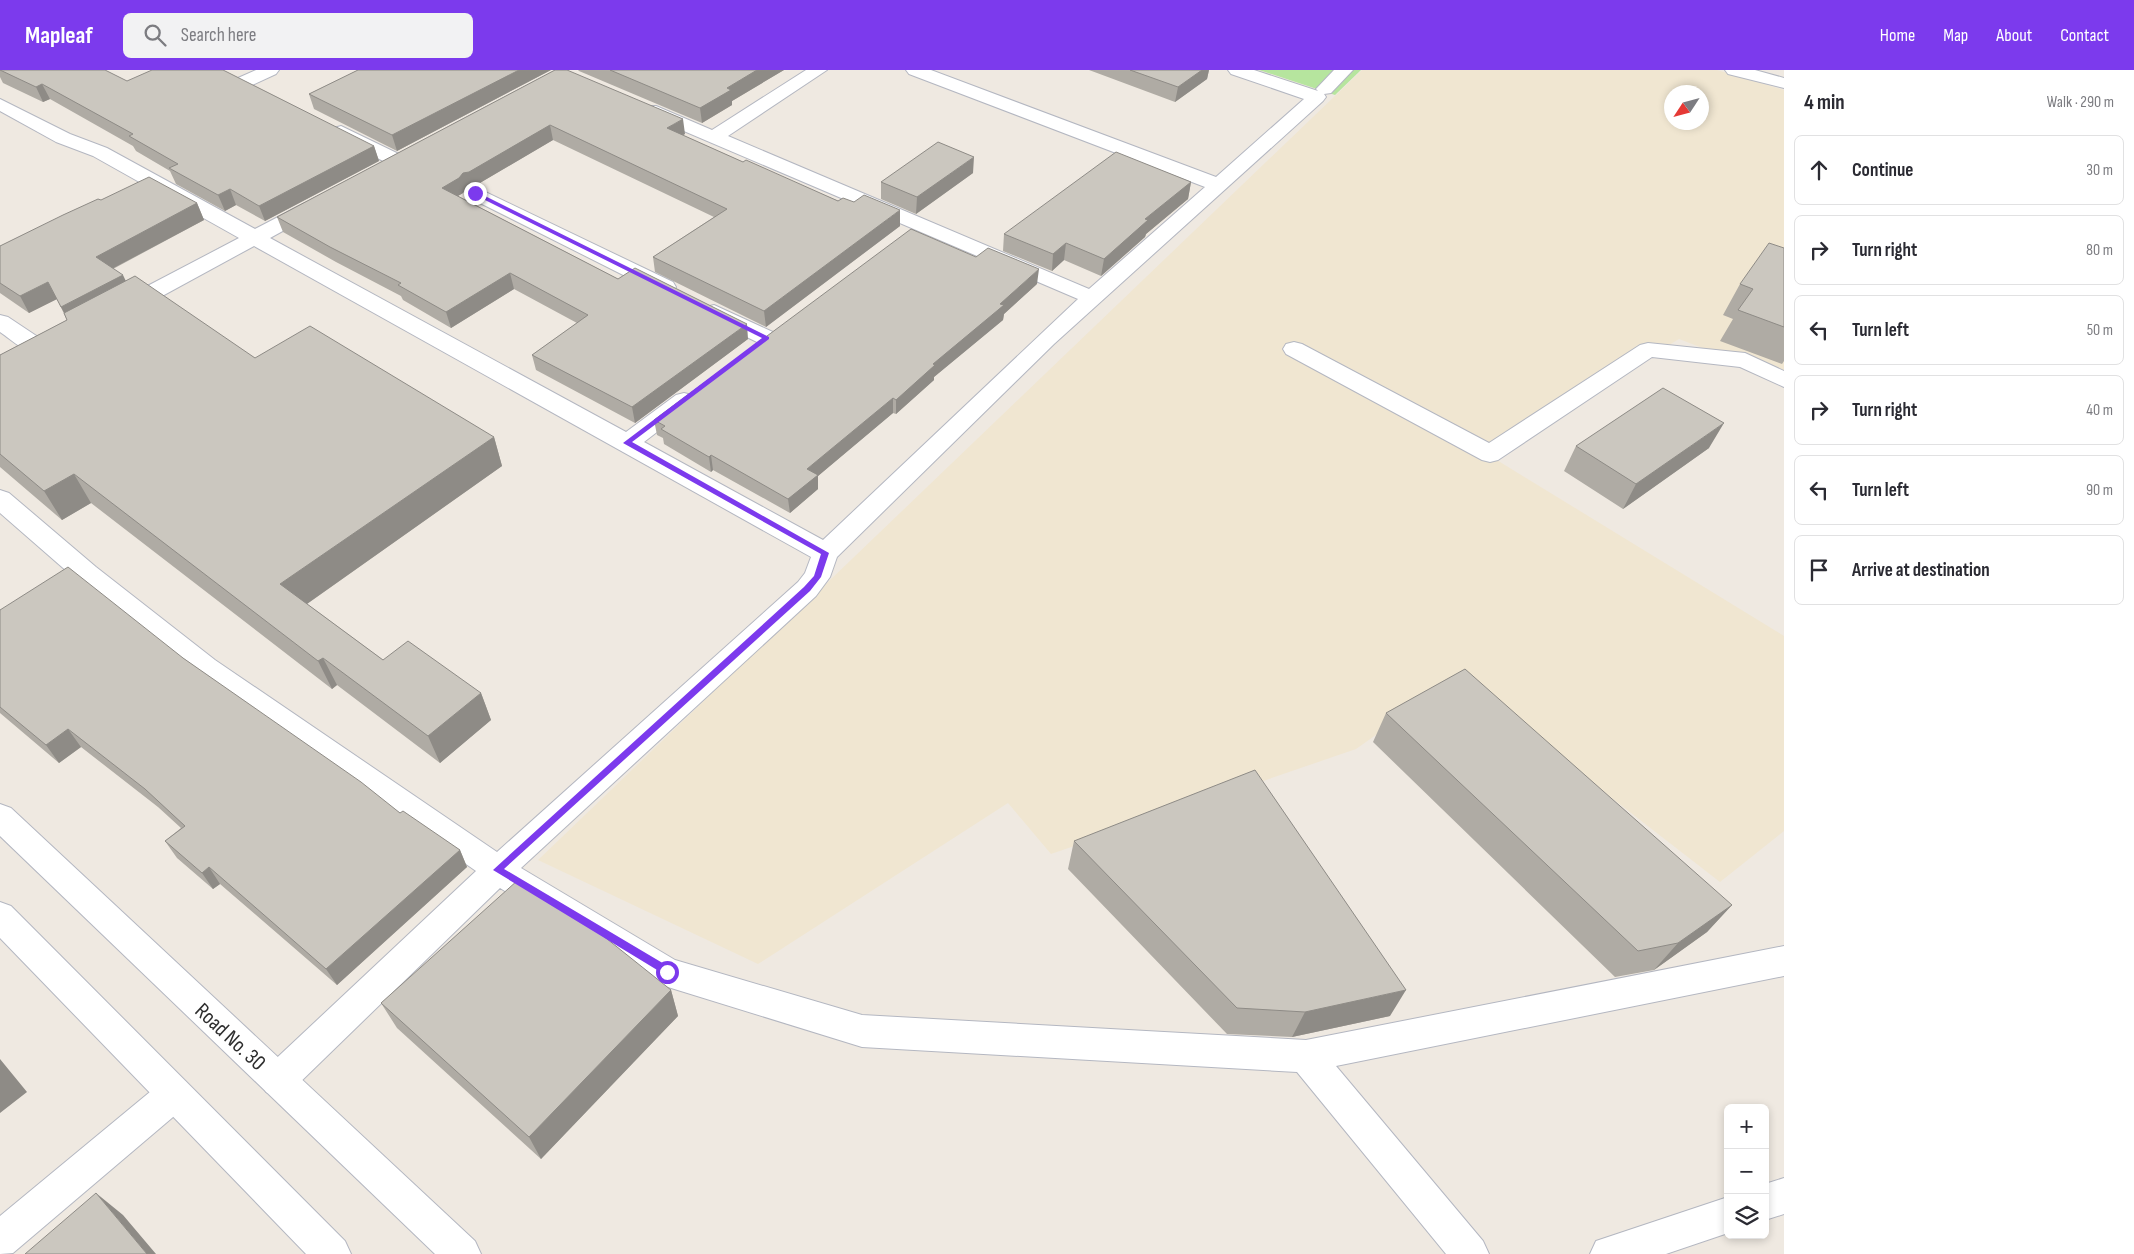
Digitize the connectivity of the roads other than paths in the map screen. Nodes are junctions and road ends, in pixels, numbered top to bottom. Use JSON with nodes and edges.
{"nodes":[{"id":1,"x":270,"y":70,"type":"edge"},
{"id":2,"x":818,"y":70,"type":"edge"},
{"id":3,"x":914,"y":70,"type":"edge"},
{"id":4,"x":1237,"y":70,"type":"edge"},
{"id":5,"x":1344,"y":70,"type":"edge"},
{"id":6,"x":1734,"y":70,"type":"edge"},
{"id":7,"x":227,"y":74,"type":"edge"},
{"id":8,"x":1782,"y":79,"type":"edge"},
{"id":9,"x":244,"y":82,"type":"junction"},
{"id":10,"x":1325,"y":89,"type":"dead end"},
{"id":11,"x":261,"y":91,"type":"edge"},
{"id":12,"x":634,"y":103,"type":"edge"},
{"id":13,"x":0,"y":104,"type":"edge"},
{"id":14,"x":330,"y":126,"type":"edge"},
{"id":15,"x":714,"y":137,"type":"junction"},
{"id":16,"x":398,"y":160,"type":"edge"},
{"id":17,"x":1218,"y":185,"type":"junction"},
{"id":18,"x":475,"y":193,"type":"dead end"},
{"id":19,"x":330,"y":197,"type":"edge"},
{"id":20,"x":920,"y":224,"type":"junction"},
{"id":21,"x":254,"y":237,"type":"junction"},
{"id":22,"x":897,"y":241,"type":"edge"},
{"id":23,"x":1093,"y":298,"type":"junction"},
{"id":24,"x":110,"y":314,"type":"edge"},
{"id":25,"x":0,"y":322,"type":"edge"},
{"id":26,"x":767,"y":338,"type":"edge"},
{"id":27,"x":1294,"y":349,"type":"dead end"},
{"id":28,"x":42,"y":350,"type":"edge"},
{"id":29,"x":1784,"y":380,"type":"edge"},
{"id":30,"x":697,"y":390,"type":"edge"},
{"id":31,"x":627,"y":443,"type":"junction"},
{"id":32,"x":0,"y":499,"type":"edge"},
{"id":33,"x":825,"y":553,"type":"junction"},
{"id":34,"x":0,"y":817,"type":"edge"},
{"id":35,"x":498,"y":870,"type":"junction"},
{"id":36,"x":0,"y":916,"type":"edge"},
{"id":37,"x":1784,"y":961,"type":"edge"},
{"id":38,"x":1306,"y":1056,"type":"junction"},
{"id":39,"x":278,"y":1080,"type":"junction"},
{"id":40,"x":174,"y":1094,"type":"junction"},
{"id":41,"x":1784,"y":1196,"type":"edge"},
{"id":42,"x":1769,"y":1201,"type":"edge"},
{"id":43,"x":1724,"y":1216,"type":"edge"},
{"id":44,"x":0,"y":1240,"type":"edge"},
{"id":45,"x":332,"y":1254,"type":"edge"},
{"id":46,"x":462,"y":1254,"type":"edge"},
{"id":47,"x":1470,"y":1254,"type":"edge"},
{"id":48,"x":1609,"y":1254,"type":"edge"}],
"edges":[{"from":1,"to":9,"type":"street"},
{"from":2,"to":15,"type":"street"},
{"from":3,"to":17,"type":"street"},
{"from":4,"to":17,"type":"street"},
{"from":5,"to":10,"type":"street"},
{"from":6,"to":8,"type":"street"},
{"from":7,"to":9,"type":"street"},
{"from":9,"to":11,"type":"street"},
{"from":12,"to":15,"type":"street"},
{"from":13,"to":21,"type":"street"},
{"from":14,"to":16,"type":"street"},
{"from":15,"to":20,"type":"street"},
{"from":17,"to":23,"type":"street"},
{"from":18,"to":26,"type":"street"},
{"from":19,"to":21,"type":"street"},
{"from":20,"to":22,"type":"street"},
{"from":20,"to":23,"type":"street"},
{"from":21,"to":24,"type":"street"},
{"from":21,"to":31,"type":"street"},
{"from":23,"to":33,"type":"street"},
{"from":25,"to":28,"type":"street"},
{"from":27,"to":29,"type":"street"},
{"from":30,"to":31,"type":"street"},
{"from":31,"to":33,"type":"street"},
{"from":32,"to":35,"type":"street"},
{"from":33,"to":35,"type":"street"},
{"from":34,"to":39,"type":"street","name":"Road No. 30"},
{"from":35,"to":38,"type":"street"},
{"from":35,"to":39,"type":"street"},
{"from":36,"to":40,"type":"street"},
{"from":37,"to":38,"type":"street"},
{"from":38,"to":47,"type":"street"},
{"from":39,"to":46,"type":"street","name":"Road No. 30"},
{"from":40,"to":44,"type":"street"},
{"from":40,"to":45,"type":"street"},
{"from":41,"to":42,"type":"street"},
{"from":43,"to":48,"type":"street"}]}
